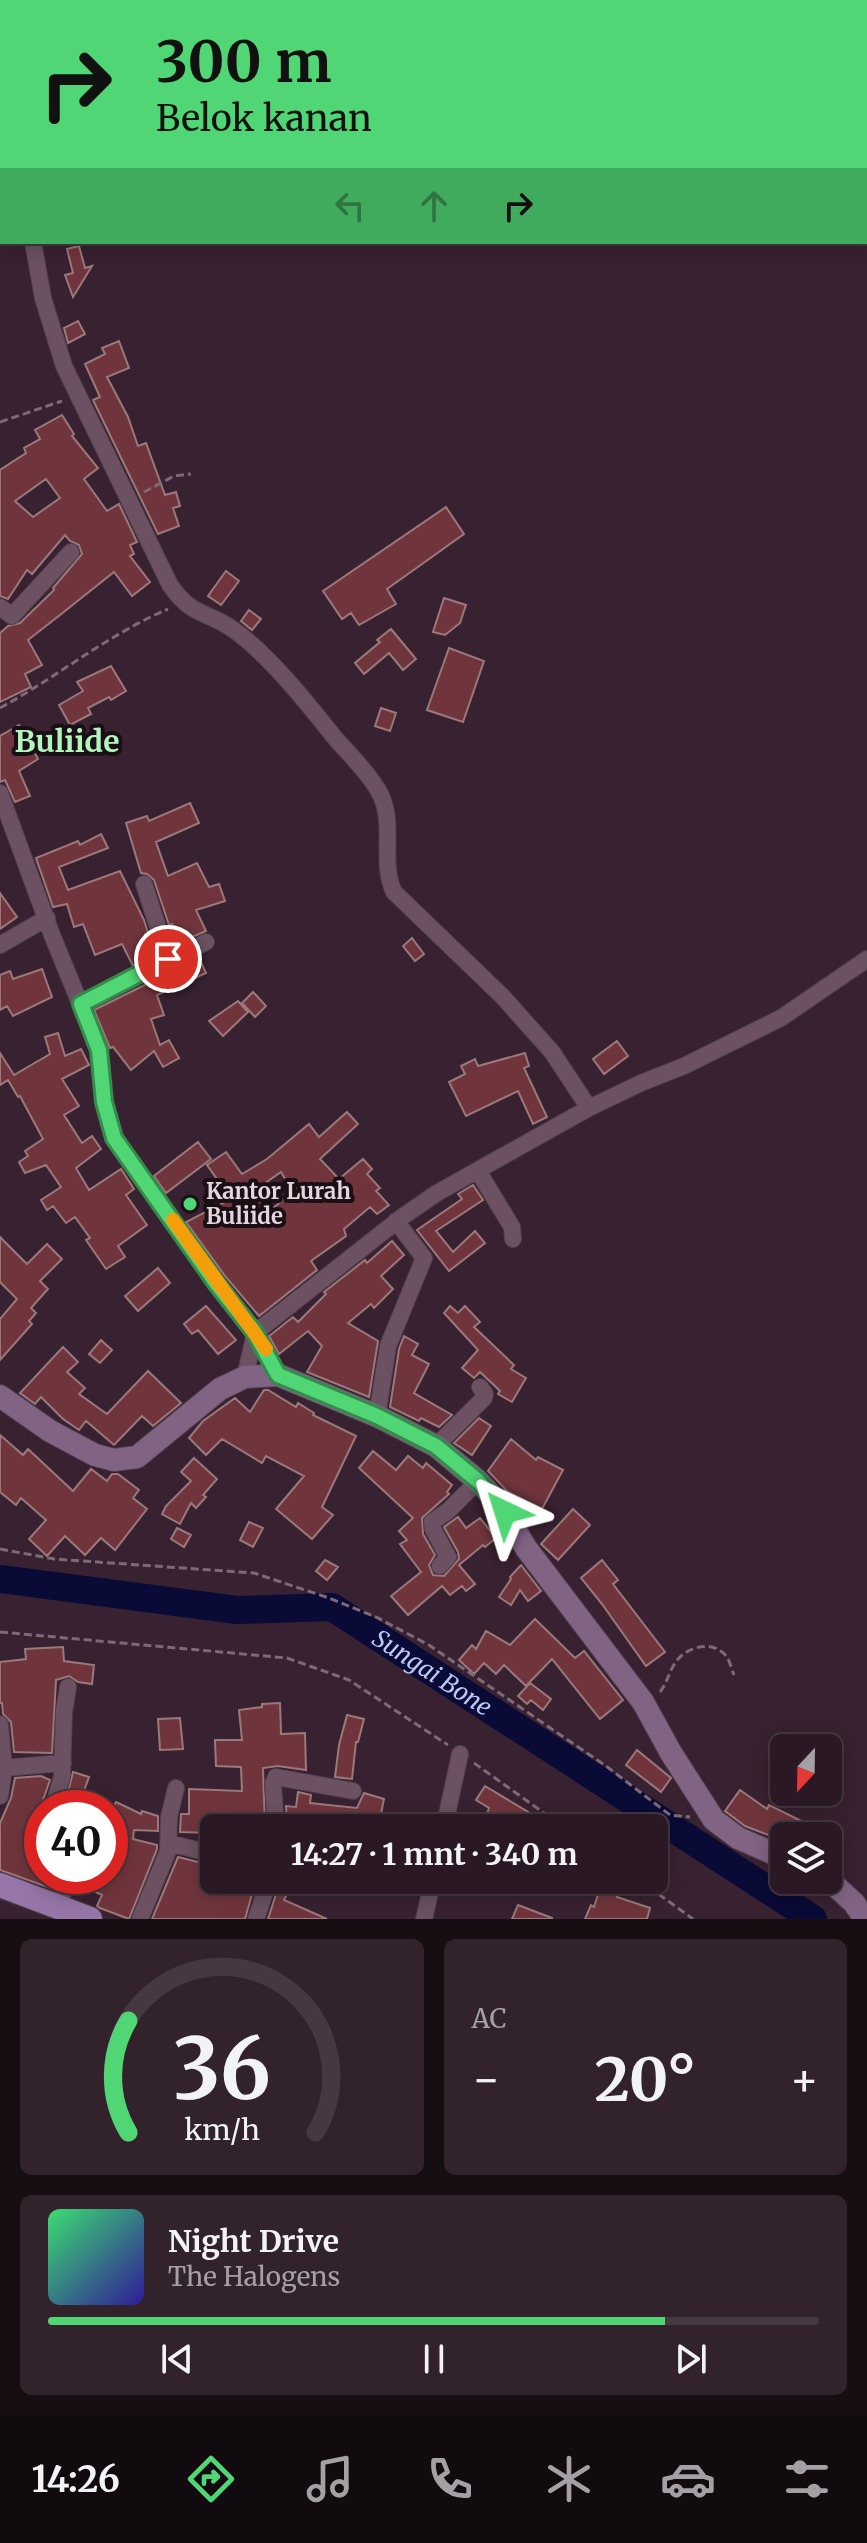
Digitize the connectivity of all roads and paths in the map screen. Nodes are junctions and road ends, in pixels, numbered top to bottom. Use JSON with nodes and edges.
{"nodes":[{"id":1,"x":33,"y":244,"type":"edge"},
{"id":2,"x":77,"y":395,"type":"junction"},
{"id":3,"x":0,"y":422,"type":"edge"},
{"id":4,"x":191,"y":474,"type":"dead end"},
{"id":5,"x":129,"y":497,"type":"junction"},
{"id":6,"x":71,"y":552,"type":"dead end"},
{"id":7,"x":183,"y":603,"type":"junction"},
{"id":8,"x":0,"y":607,"type":"edge"},
{"id":9,"x":0,"y":708,"type":"edge"},
{"id":10,"x":0,"y":793,"type":"edge"},
{"id":11,"x":144,"y":884,"type":"dead end"},
{"id":12,"x":47,"y":918,"type":"junction"},
{"id":13,"x":206,"y":942,"type":"dead end"},
{"id":14,"x":0,"y":945,"type":"edge"},
{"id":15,"x":168,"y":959,"type":"junction"},
{"id":16,"x":867,"y":959,"type":"edge"},
{"id":17,"x":81,"y":1004,"type":"junction"},
{"id":18,"x":589,"y":1108,"type":"junction"},
{"id":19,"x":478,"y":1171,"type":"junction"},
{"id":20,"x":396,"y":1221,"type":"junction"},
{"id":21,"x":513,"y":1239,"type":"dead end"},
{"id":22,"x":255,"y":1333,"type":"junction"},
{"id":23,"x":278,"y":1375,"type":"junction"},
{"id":24,"x":245,"y":1377,"type":"junction"},
{"id":25,"x":480,"y":1387,"type":"dead end"},
{"id":26,"x":0,"y":1396,"type":"edge"},
{"id":27,"x":377,"y":1416,"type":"junction"},
{"id":28,"x":436,"y":1446,"type":"junction"},
{"id":29,"x":478,"y":1481,"type":"junction"},
{"id":30,"x":0,"y":1549,"type":"edge"},
{"id":31,"x":440,"y":1566,"type":"dead end"},
{"id":32,"x":0,"y":1632,"type":"edge"},
{"id":33,"x":734,"y":1675,"type":"dead end"},
{"id":34,"x":68,"y":1687,"type":"dead end"},
{"id":35,"x":643,"y":1702,"type":"junction"},
{"id":36,"x":0,"y":1724,"type":"edge"},
{"id":37,"x":460,"y":1754,"type":"junction"},
{"id":38,"x":63,"y":1763,"type":"junction"},
{"id":39,"x":4,"y":1768,"type":"junction"},
{"id":40,"x":176,"y":1788,"type":"dead end"},
{"id":41,"x":57,"y":1790,"type":"edge"},
{"id":42,"x":353,"y":1791,"type":"dead end"},
{"id":43,"x":0,"y":1796,"type":"edge"},
{"id":44,"x":275,"y":1814,"type":"edge"},
{"id":45,"x":447,"y":1814,"type":"edge"},
{"id":46,"x":545,"y":1814,"type":"edge"},
{"id":47,"x":714,"y":1820,"type":"junction"},
{"id":48,"x":168,"y":1843,"type":"junction"},
{"id":49,"x":200,"y":1851,"type":"edge"},
{"id":50,"x":770,"y":1852,"type":"edge"},
{"id":51,"x":0,"y":1885,"type":"edge"},
{"id":52,"x":842,"y":1892,"type":"edge"},
{"id":53,"x":63,"y":1894,"type":"edge"},
{"id":54,"x":264,"y":1894,"type":"edge"},
{"id":55,"x":430,"y":1894,"type":"edge"},
{"id":56,"x":658,"y":1894,"type":"edge"},
{"id":57,"x":57,"y":1906,"type":"junction"},
{"id":58,"x":90,"y":1919,"type":"edge"},
{"id":59,"x":140,"y":1919,"type":"edge"},
{"id":60,"x":256,"y":1919,"type":"edge"},
{"id":61,"x":424,"y":1919,"type":"edge"},
{"id":62,"x":693,"y":1919,"type":"edge"},
{"id":63,"x":865,"y":1919,"type":"edge"}],
"edges":[{"from":1,"to":2,"type":"street"},
{"from":2,"to":3,"type":"path"},
{"from":2,"to":5,"type":"street"},
{"from":4,"to":5,"type":"path"},
{"from":5,"to":7,"type":"street"},
{"from":6,"to":8,"type":"street"},
{"from":7,"to":9,"type":"path"},
{"from":7,"to":18,"type":"street"},
{"from":10,"to":12,"type":"street"},
{"from":11,"to":15,"type":"street"},
{"from":12,"to":14,"type":"street"},
{"from":12,"to":17,"type":"street"},
{"from":13,"to":15,"type":"street"},
{"from":15,"to":17,"type":"street"},
{"from":16,"to":18,"type":"street"},
{"from":17,"to":22,"type":"street"},
{"from":18,"to":19,"type":"street"},
{"from":19,"to":20,"type":"street"},
{"from":19,"to":21,"type":"street"},
{"from":20,"to":22,"type":"street"},
{"from":20,"to":27,"type":"street"},
{"from":22,"to":23,"type":"street"},
{"from":22,"to":24,"type":"street"},
{"from":23,"to":24,"type":"street"},
{"from":23,"to":27,"type":"street"},
{"from":24,"to":26,"type":"street"},
{"from":25,"to":28,"type":"street"},
{"from":27,"to":28,"type":"street"},
{"from":28,"to":29,"type":"street"},
{"from":29,"to":31,"type":"street"},
{"from":29,"to":35,"type":"street"},
{"from":30,"to":47,"type":"path"},
{"from":32,"to":37,"type":"path"},
{"from":33,"to":35,"type":"path"},
{"from":34,"to":38,"type":"street"},
{"from":35,"to":47,"type":"street"},
{"from":36,"to":39,"type":"street"},
{"from":37,"to":45,"type":"street"},
{"from":37,"to":46,"type":"path"},
{"from":38,"to":39,"type":"street"},
{"from":38,"to":41,"type":"street"},
{"from":39,"to":43,"type":"street"},
{"from":40,"to":48,"type":"street"},
{"from":42,"to":44,"type":"street"},
{"from":47,"to":50,"type":"street"},
{"from":48,"to":49,"type":"street"},
{"from":48,"to":59,"type":"street"},
{"from":51,"to":57,"type":"main road"},
{"from":52,"to":63,"type":"street"},
{"from":53,"to":57,"type":"street"},
{"from":54,"to":60,"type":"street"},
{"from":55,"to":61,"type":"street"},
{"from":56,"to":62,"type":"path"},
{"from":57,"to":58,"type":"main road"}]}
